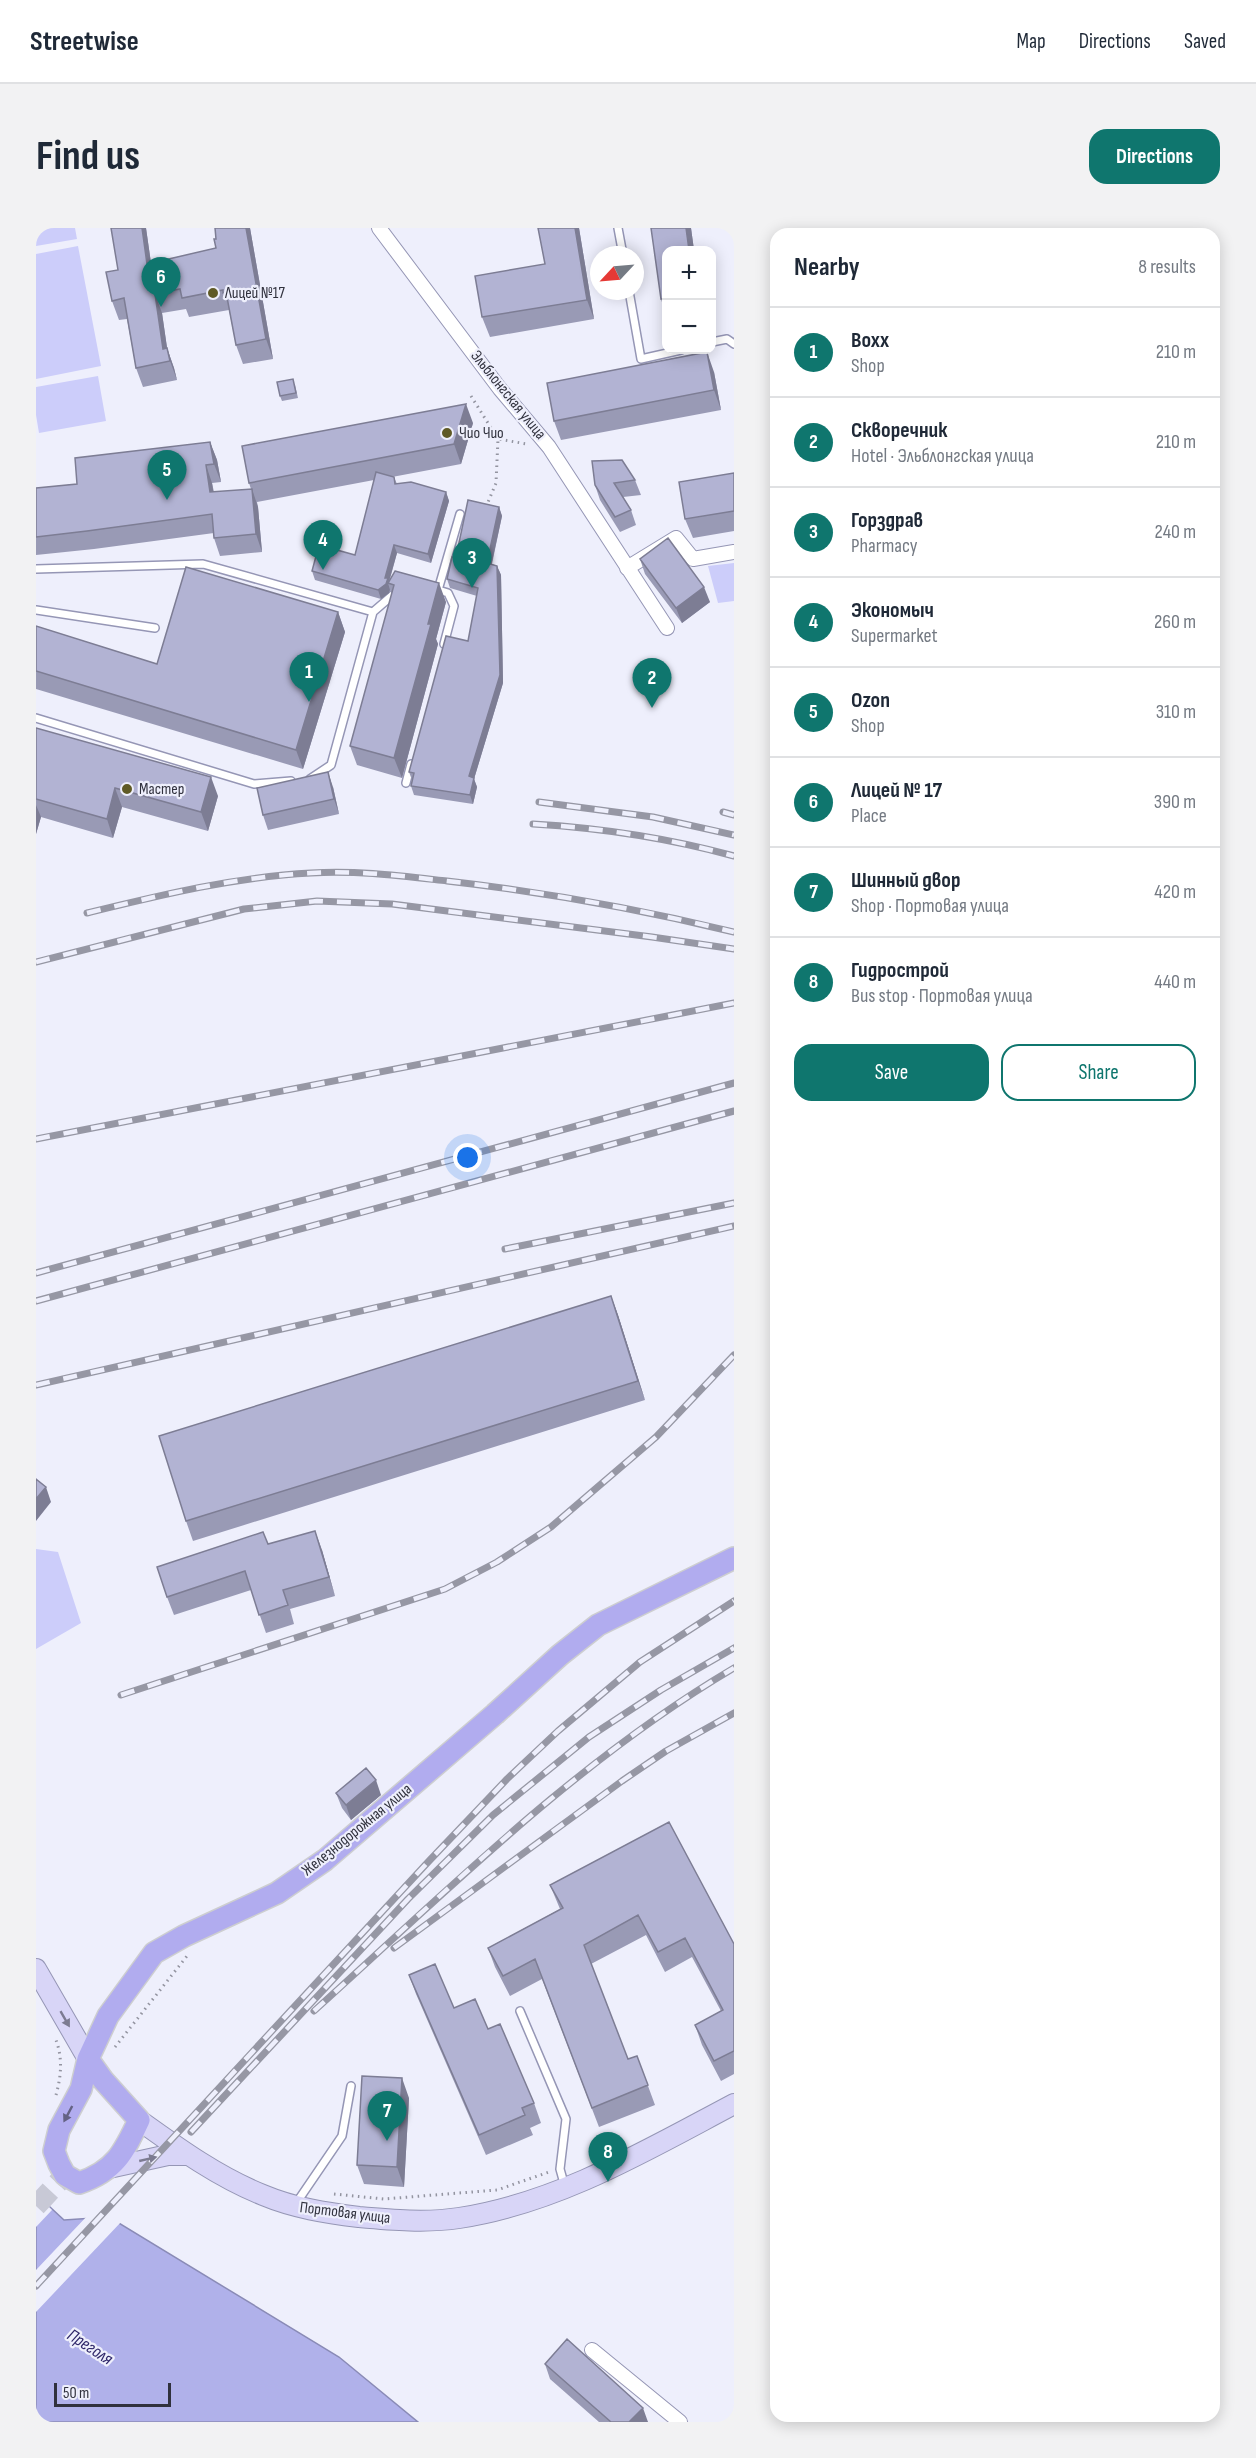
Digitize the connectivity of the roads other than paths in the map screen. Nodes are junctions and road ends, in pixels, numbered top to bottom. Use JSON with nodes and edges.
{"nodes":[{"id":1,"x":379,"y":228,"type":"edge"},
{"id":2,"x":618,"y":228,"type":"edge"},
{"id":3,"x":621,"y":246,"type":"edge"},
{"id":4,"x":631,"y":300,"type":"edge"},
{"id":5,"x":716,"y":341,"type":"edge"},
{"id":6,"x":734,"y":344,"type":"edge"},
{"id":7,"x":663,"y":354,"type":"edge"},
{"id":8,"x":460,"y":514,"type":"road end"},
{"id":9,"x":734,"y":552,"type":"edge"},
{"id":10,"x":627,"y":568,"type":"junction"},
{"id":11,"x":36,"y":569,"type":"edge"},
{"id":12,"x":397,"y":586,"type":"edge"},
{"id":13,"x":429,"y":587,"type":"edge"},
{"id":14,"x":438,"y":590,"type":"junction"},
{"id":15,"x":36,"y":609,"type":"edge"},
{"id":16,"x":373,"y":612,"type":"junction"},
{"id":17,"x":155,"y":628,"type":"dead end"},
{"id":18,"x":667,"y":628,"type":"dead end"},
{"id":19,"x":442,"y":651,"type":"edge"},
{"id":20,"x":36,"y":718,"type":"edge"},
{"id":21,"x":412,"y":761,"type":"edge"},
{"id":22,"x":406,"y":783,"type":"dead end"},
{"id":23,"x":734,"y":1557,"type":"edge"},
{"id":24,"x":36,"y":1968,"type":"edge"},
{"id":25,"x":520,"y":2011,"type":"dead end"},
{"id":26,"x":88,"y":2059,"type":"junction"},
{"id":27,"x":351,"y":2086,"type":"dead end"},
{"id":28,"x":734,"y":2104,"type":"edge"},
{"id":29,"x":139,"y":2120,"type":"junction"},
{"id":30,"x":186,"y":2155,"type":"junction"},
{"id":31,"x":109,"y":2168,"type":"junction"},
{"id":32,"x":562,"y":2178,"type":"junction"},
{"id":33,"x":299,"y":2199,"type":"junction"},
{"id":34,"x":592,"y":2350,"type":"dead end"},
{"id":35,"x":680,"y":2422,"type":"edge"}],
"edges":[{"from":1,"to":10,"type":"street","name":"Эльблонгская улица"},
{"from":2,"to":3,"type":"lane"},
{"from":4,"to":7,"type":"lane"},
{"from":5,"to":6,"type":"lane"},
{"from":8,"to":14,"type":"lane"},
{"from":9,"to":10,"type":"street"},
{"from":10,"to":18,"type":"street","name":"Эльблонгская улица"},
{"from":11,"to":16,"type":"lane"},
{"from":12,"to":16,"type":"lane"},
{"from":13,"to":14,"type":"lane"},
{"from":14,"to":19,"type":"lane"},
{"from":15,"to":17,"type":"lane"},
{"from":16,"to":20,"type":"lane"},
{"from":21,"to":22,"type":"lane"},
{"from":23,"to":26,"type":"main road","name":"Железнодорожная улица"},
{"from":24,"to":26,"type":"main road","name":"Портовая улица","one_way":true},
{"from":25,"to":32,"type":"lane"},
{"from":26,"to":29,"type":"main road","name":"Портовая улица"},
{"from":26,"to":31,"type":"main road","name":"Железнодорожная улица","one_way":true},
{"from":27,"to":33,"type":"lane"},
{"from":28,"to":32,"type":"main road","name":"Портовая улица"},
{"from":29,"to":30,"type":"main road","name":"Портовая улица"},
{"from":29,"to":31,"type":"main road","name":"Железнодорожная улица"},
{"from":31,"to":30,"type":"main road","name":"Железнодорожная улица","one_way":true},
{"from":30,"to":33,"type":"main road","name":"Портовая улица"},
{"from":32,"to":33,"type":"main road","name":"Портовая улица"},
{"from":34,"to":35,"type":"street"}]}
